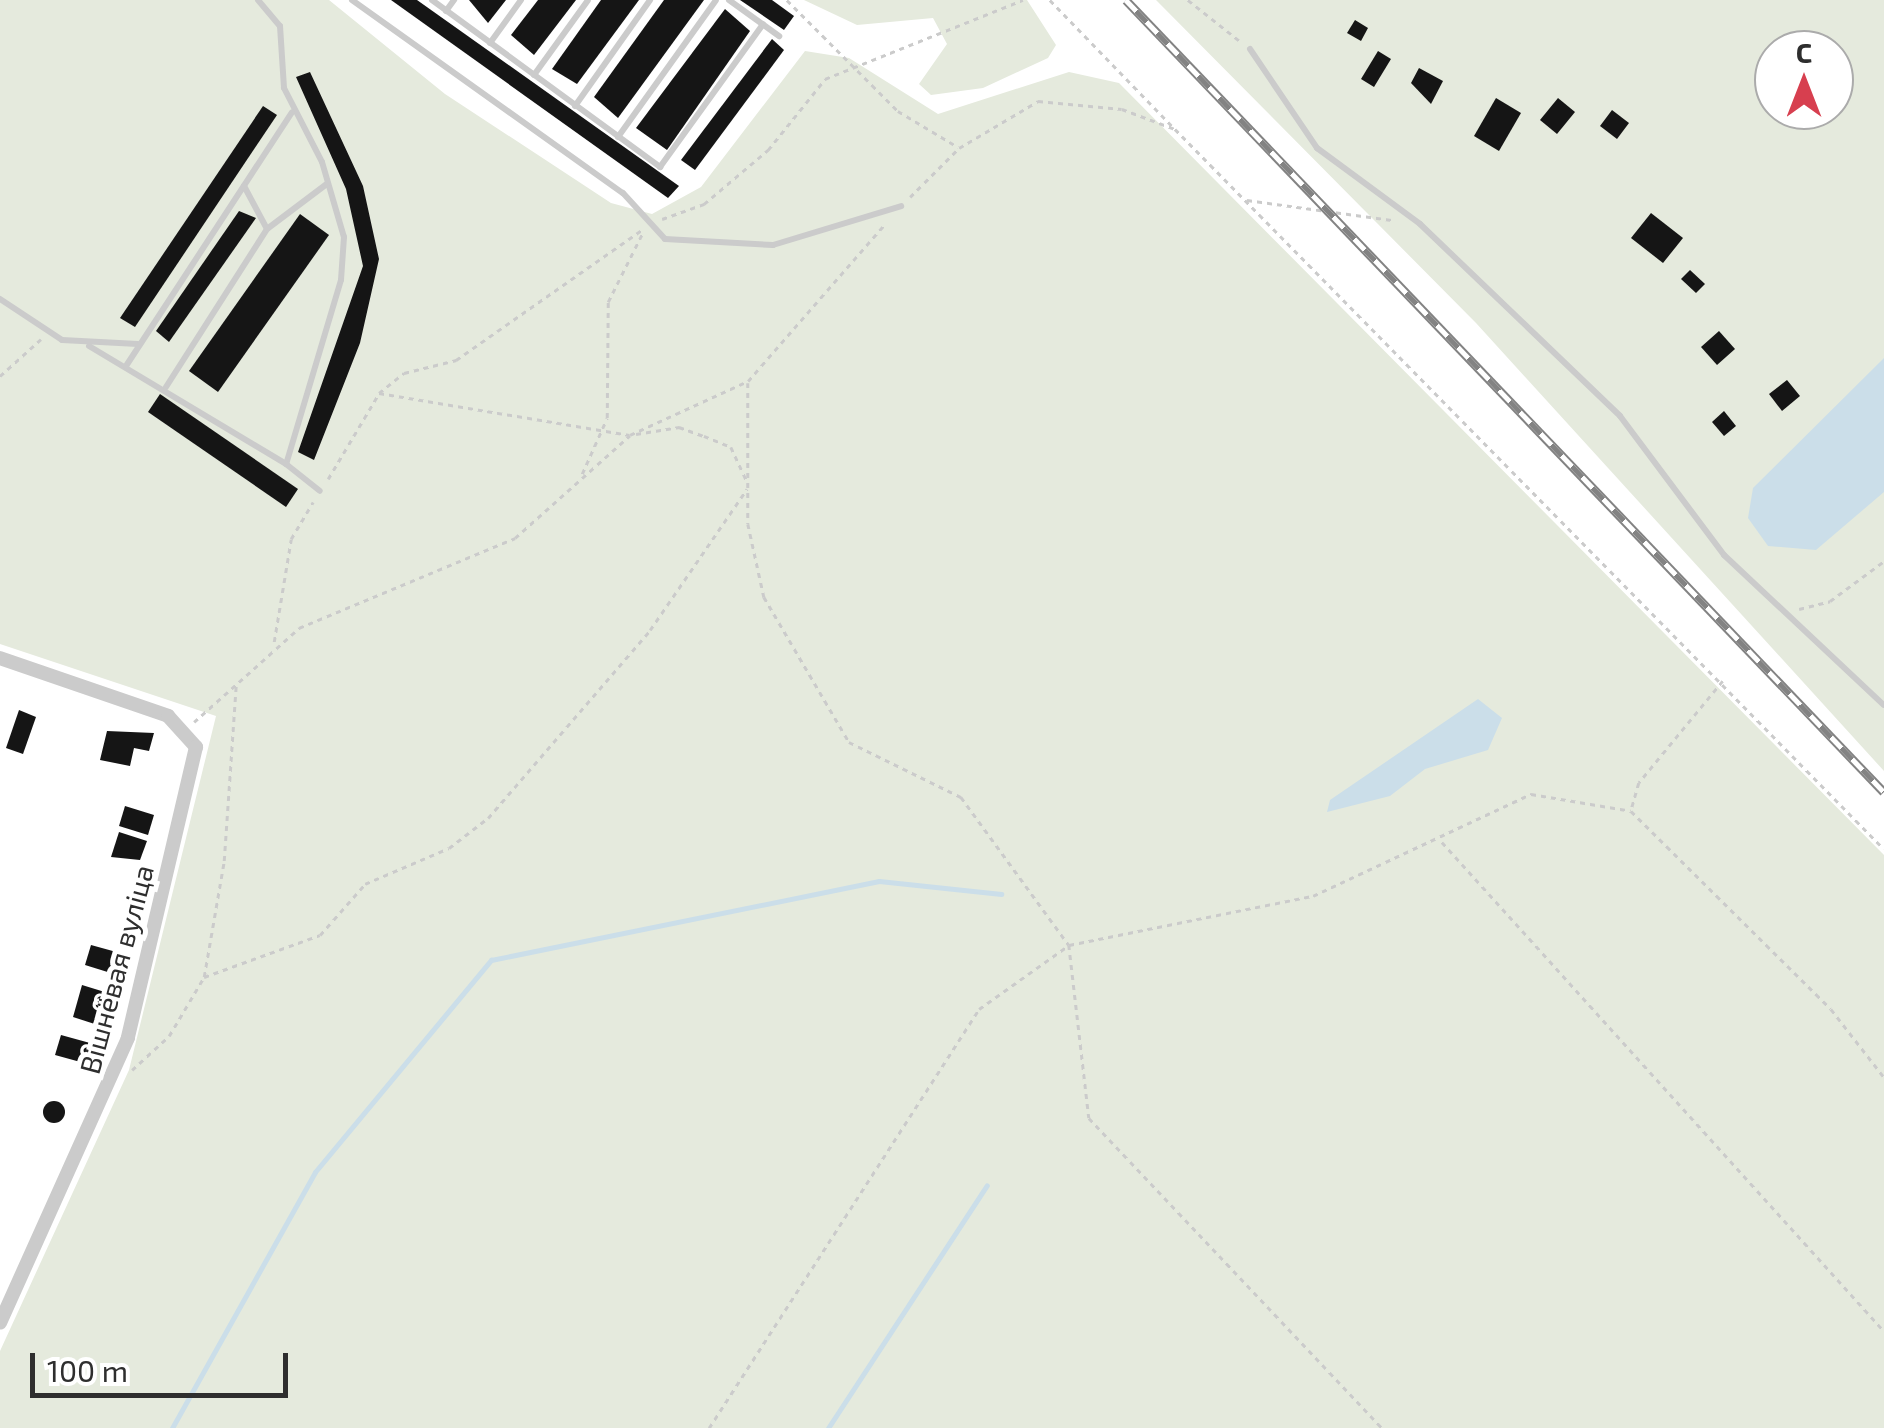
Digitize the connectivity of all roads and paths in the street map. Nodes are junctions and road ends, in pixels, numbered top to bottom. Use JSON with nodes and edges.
{"nodes":[{"id":1,"x":258,"y":0,"type":"edge"},
{"id":2,"x":352,"y":0,"type":"edge"},
{"id":3,"x":432,"y":0,"type":"edge"},
{"id":4,"x":454,"y":0,"type":"edge"},
{"id":5,"x":522,"y":0,"type":"edge"},
{"id":6,"x":588,"y":0,"type":"edge"},
{"id":7,"x":650,"y":0,"type":"edge"},
{"id":8,"x":716,"y":0,"type":"edge"},
{"id":9,"x":729,"y":0,"type":"edge"},
{"id":10,"x":787,"y":0,"type":"edge"},
{"id":11,"x":1024,"y":0,"type":"edge"},
{"id":12,"x":1050,"y":0,"type":"edge"},
{"id":13,"x":1188,"y":0,"type":"edge"},
{"id":14,"x":446,"y":10,"type":"junction"},
{"id":15,"x":763,"y":24,"type":"junction"},
{"id":16,"x":779,"y":36,"type":"dead end"},
{"id":17,"x":490,"y":43,"type":"junction"},
{"id":18,"x":1250,"y":49,"type":"joint"},
{"id":19,"x":850,"y":64,"type":"junction"},
{"id":20,"x":534,"y":75,"type":"junction"},
{"id":21,"x":575,"y":106,"type":"junction"},
{"id":22,"x":292,"y":112,"type":"junction"},
{"id":23,"x":1175,"y":129,"type":"junction"},
{"id":24,"x":618,"y":137,"type":"junction"},
{"id":25,"x":959,"y":148,"type":"junction"},
{"id":26,"x":328,"y":183,"type":"junction"},
{"id":27,"x":244,"y":186,"type":"junction"},
{"id":28,"x":1245,"y":200,"type":"junction"},
{"id":29,"x":900,"y":206,"type":"junction"},
{"id":30,"x":651,"y":224,"type":"junction"},
{"id":31,"x":1420,"y":224,"type":"junction"},
{"id":32,"x":266,"y":229,"type":"junction"},
{"id":33,"x":0,"y":299,"type":"edge"},
{"id":34,"x":51,"y":333,"type":"junction"},
{"id":35,"x":138,"y":344,"type":"junction"},
{"id":36,"x":89,"y":346,"type":"junction"},
{"id":37,"x":126,"y":366,"type":"junction"},
{"id":38,"x":0,"y":376,"type":"edge"},
{"id":39,"x":748,"y":381,"type":"junction"},
{"id":40,"x":166,"y":387,"type":"junction"},
{"id":41,"x":378,"y":393,"type":"junction"},
{"id":42,"x":602,"y":430,"type":"junction"},
{"id":43,"x":630,"y":435,"type":"junction"},
{"id":44,"x":286,"y":464,"type":"junction"},
{"id":45,"x":580,"y":476,"type":"junction"},
{"id":46,"x":749,"y":486,"type":"junction"},
{"id":47,"x":320,"y":490,"type":"junction"},
{"id":48,"x":1884,"y":561,"type":"edge"},
{"id":49,"x":1794,"y":613,"type":"junction"},
{"id":50,"x":274,"y":644,"type":"junction"},
{"id":51,"x":0,"y":658,"type":"edge"},
{"id":52,"x":1724,"y":680,"type":"junction"},
{"id":53,"x":236,"y":684,"type":"junction"},
{"id":54,"x":1884,"y":704,"type":"edge"},
{"id":55,"x":187,"y":728,"type":"junction"},
{"id":56,"x":1631,"y":812,"type":"junction"},
{"id":57,"x":1442,"y":840,"type":"junction"},
{"id":58,"x":1884,"y":849,"type":"edge"},
{"id":59,"x":1069,"y":945,"type":"junction"},
{"id":60,"x":204,"y":977,"type":"junction"},
{"id":61,"x":1884,"y":1077,"type":"edge"},
{"id":62,"x":109,"y":1092,"type":"junction"},
{"id":63,"x":0,"y":1323,"type":"edge"},
{"id":64,"x":1884,"y":1331,"type":"edge"},
{"id":65,"x":709,"y":1428,"type":"edge"},
{"id":66,"x":1382,"y":1428,"type":"edge"}],
"edges":[{"from":1,"to":22,"type":"lane"},
{"from":2,"to":30,"type":"lane"},
{"from":3,"to":14,"type":"lane"},
{"from":4,"to":14,"type":"lane"},
{"from":5,"to":17,"type":"lane"},
{"from":6,"to":20,"type":"lane"},
{"from":7,"to":21,"type":"lane"},
{"from":8,"to":24,"type":"lane"},
{"from":9,"to":15,"type":"lane"},
{"from":10,"to":19,"type":"path"},
{"from":11,"to":19,"type":"path"},
{"from":12,"to":23,"type":"path"},
{"from":13,"to":18,"type":"path"},
{"from":14,"to":17,"type":"lane"},
{"from":15,"to":16,"type":"lane"},
{"from":15,"to":24,"type":"lane"},
{"from":17,"to":20,"type":"lane"},
{"from":18,"to":31,"type":"lane"},
{"from":19,"to":25,"type":"path"},
{"from":19,"to":30,"type":"path"},
{"from":20,"to":21,"type":"lane"},
{"from":21,"to":24,"type":"lane"},
{"from":22,"to":26,"type":"lane"},
{"from":22,"to":27,"type":"lane"},
{"from":23,"to":25,"type":"path"},
{"from":23,"to":28,"type":"path"},
{"from":25,"to":29,"type":"path"},
{"from":26,"to":32,"type":"lane"},
{"from":26,"to":44,"type":"lane"},
{"from":27,"to":32,"type":"lane"},
{"from":27,"to":35,"type":"lane"},
{"from":28,"to":31,"type":"path"},
{"from":28,"to":52,"type":"path"},
{"from":29,"to":30,"type":"lane"},
{"from":29,"to":39,"type":"path"},
{"from":30,"to":41,"type":"path"},
{"from":30,"to":42,"type":"path"},
{"from":31,"to":49,"type":"lane"},
{"from":32,"to":40,"type":"lane"},
{"from":33,"to":34,"type":"lane"},
{"from":34,"to":36,"type":"lane"},
{"from":34,"to":38,"type":"path"},
{"from":35,"to":36,"type":"lane"},
{"from":35,"to":37,"type":"lane"},
{"from":36,"to":37,"type":"lane"},
{"from":37,"to":40,"type":"lane"},
{"from":39,"to":43,"type":"path"},
{"from":39,"to":46,"type":"path"},
{"from":40,"to":44,"type":"lane"},
{"from":41,"to":42,"type":"path"},
{"from":41,"to":47,"type":"path"},
{"from":42,"to":43,"type":"path"},
{"from":42,"to":45,"type":"path"},
{"from":43,"to":45,"type":"path"},
{"from":43,"to":46,"type":"path"},
{"from":44,"to":47,"type":"lane"},
{"from":45,"to":50,"type":"path"},
{"from":46,"to":59,"type":"path"},
{"from":46,"to":60,"type":"path"},
{"from":47,"to":50,"type":"path"},
{"from":48,"to":49,"type":"path"},
{"from":49,"to":54,"type":"lane"},
{"from":50,"to":53,"type":"path"},
{"from":51,"to":55,"type":"street"},
{"from":52,"to":56,"type":"path"},
{"from":52,"to":58,"type":"path"},
{"from":53,"to":55,"type":"path"},
{"from":53,"to":60,"type":"path"},
{"from":55,"to":62,"type":"street","name":"Вішнёвая вуліца"},
{"from":56,"to":57,"type":"path"},
{"from":56,"to":61,"type":"path"},
{"from":57,"to":59,"type":"path"},
{"from":57,"to":64,"type":"path"},
{"from":59,"to":65,"type":"path"},
{"from":59,"to":66,"type":"path"},
{"from":60,"to":62,"type":"path"},
{"from":62,"to":63,"type":"street","name":"Вішнёвая вуліца"}]}
